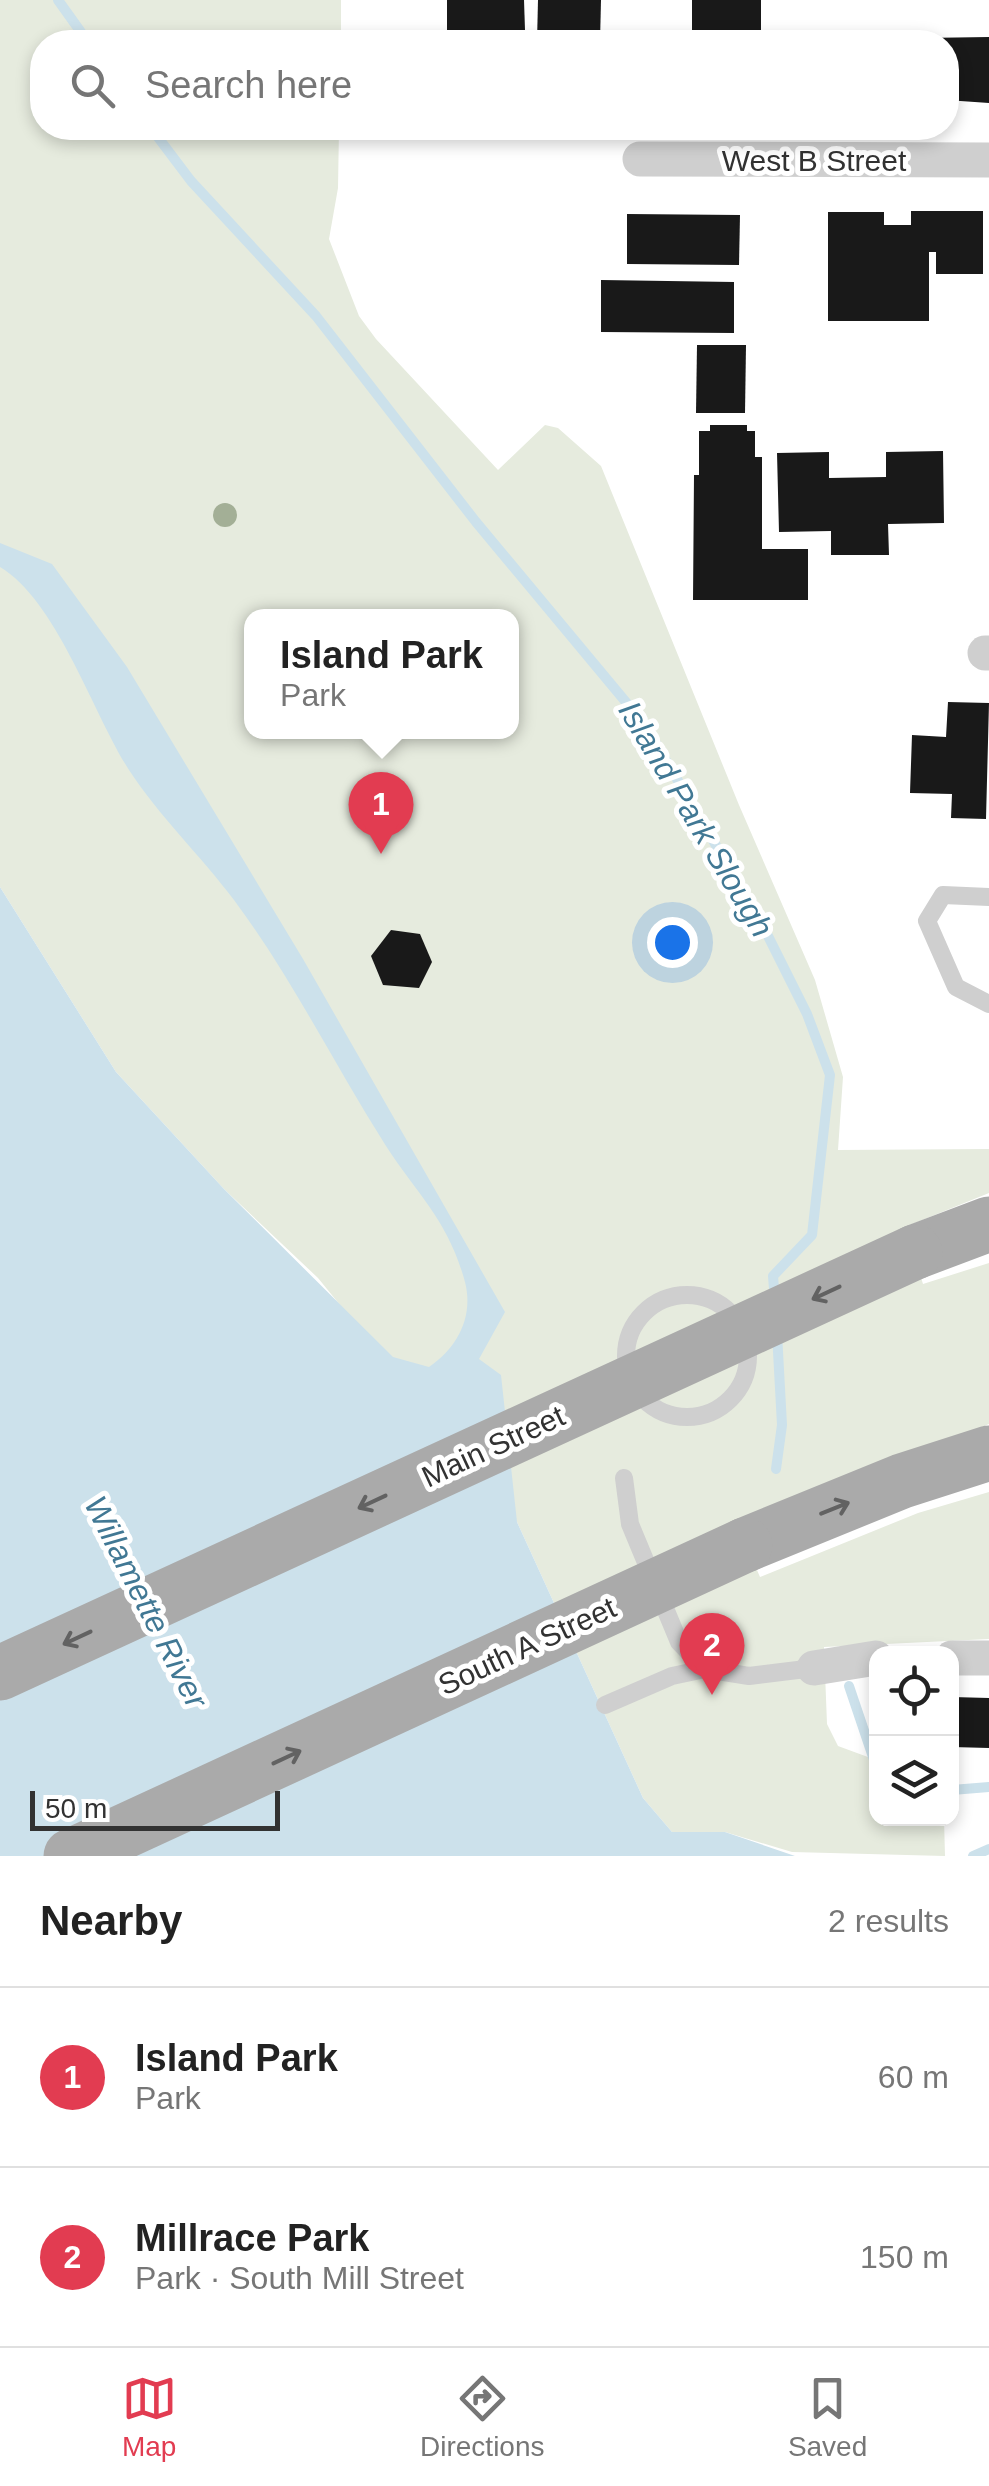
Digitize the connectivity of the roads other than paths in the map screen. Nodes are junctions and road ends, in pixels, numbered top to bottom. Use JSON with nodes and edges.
{"nodes":[{"id":1,"x":640,"y":159,"type":"dead end"},
{"id":2,"x":989,"y":160,"type":"edge"},
{"id":3,"x":989,"y":897,"type":"edge"},
{"id":4,"x":989,"y":1004,"type":"edge"},
{"id":5,"x":989,"y":1224,"type":"edge"},
{"id":6,"x":722,"y":1405,"type":"joint"},
{"id":7,"x":989,"y":1440,"type":"edge"},
{"id":8,"x":989,"y":1453,"type":"edge"},
{"id":9,"x":624,"y":1478,"type":"dead end"},
{"id":10,"x":902,"y":1481,"type":"junction"},
{"id":11,"x":959,"y":1658,"type":"edge"},
{"id":12,"x":989,"y":1658,"type":"edge"},
{"id":13,"x":869,"y":1659,"type":"edge"},
{"id":14,"x":814,"y":1668,"type":"joint"},
{"id":15,"x":705,"y":1669,"type":"junction"},
{"id":16,"x":0,"y":1673,"type":"edge"},
{"id":17,"x":605,"y":1705,"type":"dead end"},
{"id":18,"x":72,"y":1856,"type":"edge"}],
"edges":[{"from":1,"to":2,"type":"street","name":"West B Street"},
{"from":3,"to":4,"type":"lane"},
{"from":5,"to":16,"type":"main road","name":"Main Street","one_way":true,"bridge":true},
{"from":6,"to":6,"type":"lane"},
{"from":7,"to":10,"type":"main road"},
{"from":8,"to":10,"type":"main road","name":"South A Street"},
{"from":9,"to":15,"type":"lane"},
{"from":18,"to":10,"type":"main road","name":"South A Street","one_way":true,"bridge":true},
{"from":11,"to":12,"type":"street"},
{"from":13,"to":14,"type":"street"},
{"from":14,"to":15,"type":"lane"},
{"from":15,"to":17,"type":"lane"}]}
